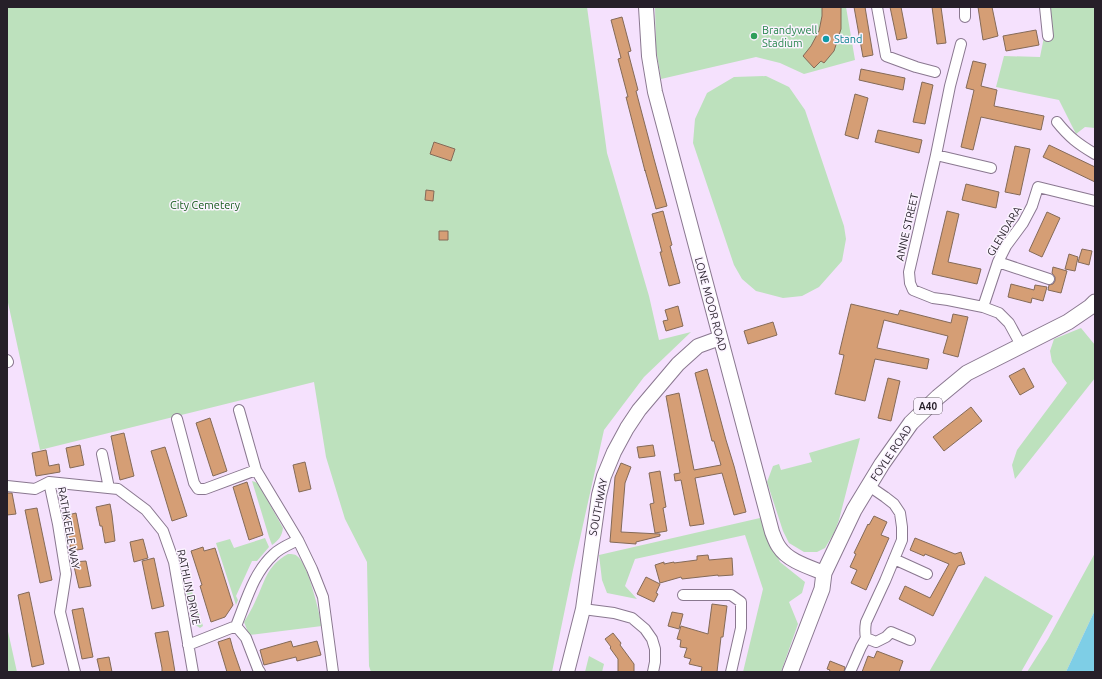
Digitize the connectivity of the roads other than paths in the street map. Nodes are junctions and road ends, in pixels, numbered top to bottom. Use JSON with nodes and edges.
{"nodes":[{"id":1,"x":646,"y":7,"type":"edge"},
{"id":2,"x":878,"y":7,"type":"edge"},
{"id":3,"x":1045,"y":7,"type":"edge"},
{"id":4,"x":1048,"y":36,"type":"dead end"},
{"id":5,"x":961,"y":44,"type":"dead end"},
{"id":6,"x":935,"y":72,"type":"dead end"},
{"id":7,"x":1057,"y":122,"type":"dead end"},
{"id":8,"x":1095,"y":154,"type":"edge"},
{"id":9,"x":936,"y":156,"type":"junction"},
{"id":10,"x":991,"y":168,"type":"dead end"},
{"id":11,"x":1095,"y":201,"type":"edge"},
{"id":12,"x":998,"y":262,"type":"junction"},
{"id":13,"x":1049,"y":278,"type":"dead end"},
{"id":14,"x":1095,"y":302,"type":"edge"},
{"id":15,"x":984,"y":307,"type":"junction"},
{"id":16,"x":720,"y":338,"type":"junction"},
{"id":17,"x":1021,"y":345,"type":"junction"},
{"id":18,"x":239,"y":410,"type":"dead end"},
{"id":19,"x":177,"y":419,"type":"dead end"},
{"id":20,"x":102,"y":454,"type":"dead end"},
{"id":21,"x":256,"y":470,"type":"junction"},
{"id":22,"x":49,"y":482,"type":"junction"},
{"id":23,"x":7,"y":486,"type":"edge"},
{"id":24,"x":869,"y":486,"type":"junction"},
{"id":25,"x":109,"y":488,"type":"junction"},
{"id":26,"x":298,"y":540,"type":"junction"},
{"id":27,"x":894,"y":559,"type":"junction"},
{"id":28,"x":824,"y":572,"type":"junction"},
{"id":29,"x":928,"y":574,"type":"dead end"},
{"id":30,"x":683,"y":595,"type":"dead end"},
{"id":31,"x":583,"y":609,"type":"junction"},
{"id":32,"x":236,"y":626,"type":"junction"},
{"id":33,"x":866,"y":638,"type":"junction"},
{"id":34,"x":910,"y":640,"type":"dead end"},
{"id":35,"x":188,"y":644,"type":"junction"},
{"id":36,"x":75,"y":672,"type":"edge"},
{"id":37,"x":193,"y":672,"type":"edge"},
{"id":38,"x":260,"y":672,"type":"edge"},
{"id":39,"x":333,"y":672,"type":"edge"},
{"id":40,"x":567,"y":672,"type":"edge"},
{"id":41,"x":653,"y":672,"type":"edge"},
{"id":42,"x":731,"y":672,"type":"edge"},
{"id":43,"x":790,"y":672,"type":"edge"},
{"id":44,"x":850,"y":672,"type":"edge"}],
"edges":[{"from":1,"to":16,"type":"main road","name":"LONE MOOR ROAD"},
{"from":2,"to":6,"type":"street"},
{"from":3,"to":4,"type":"street"},
{"from":5,"to":9,"type":"street","name":"ANNE STREET"},
{"from":7,"to":8,"type":"street"},
{"from":9,"to":10,"type":"street"},
{"from":9,"to":15,"type":"street","name":"ANNE STREET"},
{"from":11,"to":12,"type":"street","name":"GLENDARA"},
{"from":12,"to":13,"type":"street"},
{"from":12,"to":15,"type":"street","name":"GLENDARA"},
{"from":14,"to":17,"type":"main road","name":"FOYLE ROAD","number":"A40"},
{"from":15,"to":17,"type":"street","name":"ANNE STREET"},
{"from":16,"to":28,"type":"main road","name":"LONE MOOR ROAD"},
{"from":16,"to":31,"type":"main road","name":"SOUTHWAY"},
{"from":17,"to":24,"type":"main road","name":"FOYLE ROAD","number":"A40"},
{"from":18,"to":21,"type":"street"},
{"from":19,"to":21,"type":"street"},
{"from":20,"to":25,"type":"street"},
{"from":21,"to":26,"type":"street"},
{"from":22,"to":23,"type":"street","name":"RATHLIN DRIVE"},
{"from":22,"to":25,"type":"street","name":"RATHLIN DRIVE"},
{"from":22,"to":36,"type":"street","name":"RATHKEELE WAY"},
{"from":24,"to":27,"type":"street"},
{"from":24,"to":28,"type":"main road","name":"FOYLE ROAD","number":"A40"},
{"from":25,"to":35,"type":"street","name":"RATHLIN DRIVE"},
{"from":26,"to":32,"type":"street"},
{"from":26,"to":39,"type":"street"},
{"from":27,"to":29,"type":"street"},
{"from":27,"to":33,"type":"street"},
{"from":28,"to":43,"type":"main road","number":"A40"},
{"from":30,"to":42,"type":"street"},
{"from":31,"to":40,"type":"main road","name":"SOUTHWAY"},
{"from":31,"to":41,"type":"street"},
{"from":32,"to":35,"type":"street"},
{"from":32,"to":38,"type":"street"},
{"from":33,"to":34,"type":"street"},
{"from":33,"to":44,"type":"street"},
{"from":35,"to":37,"type":"street","name":"RATHLIN DRIVE"}]}
